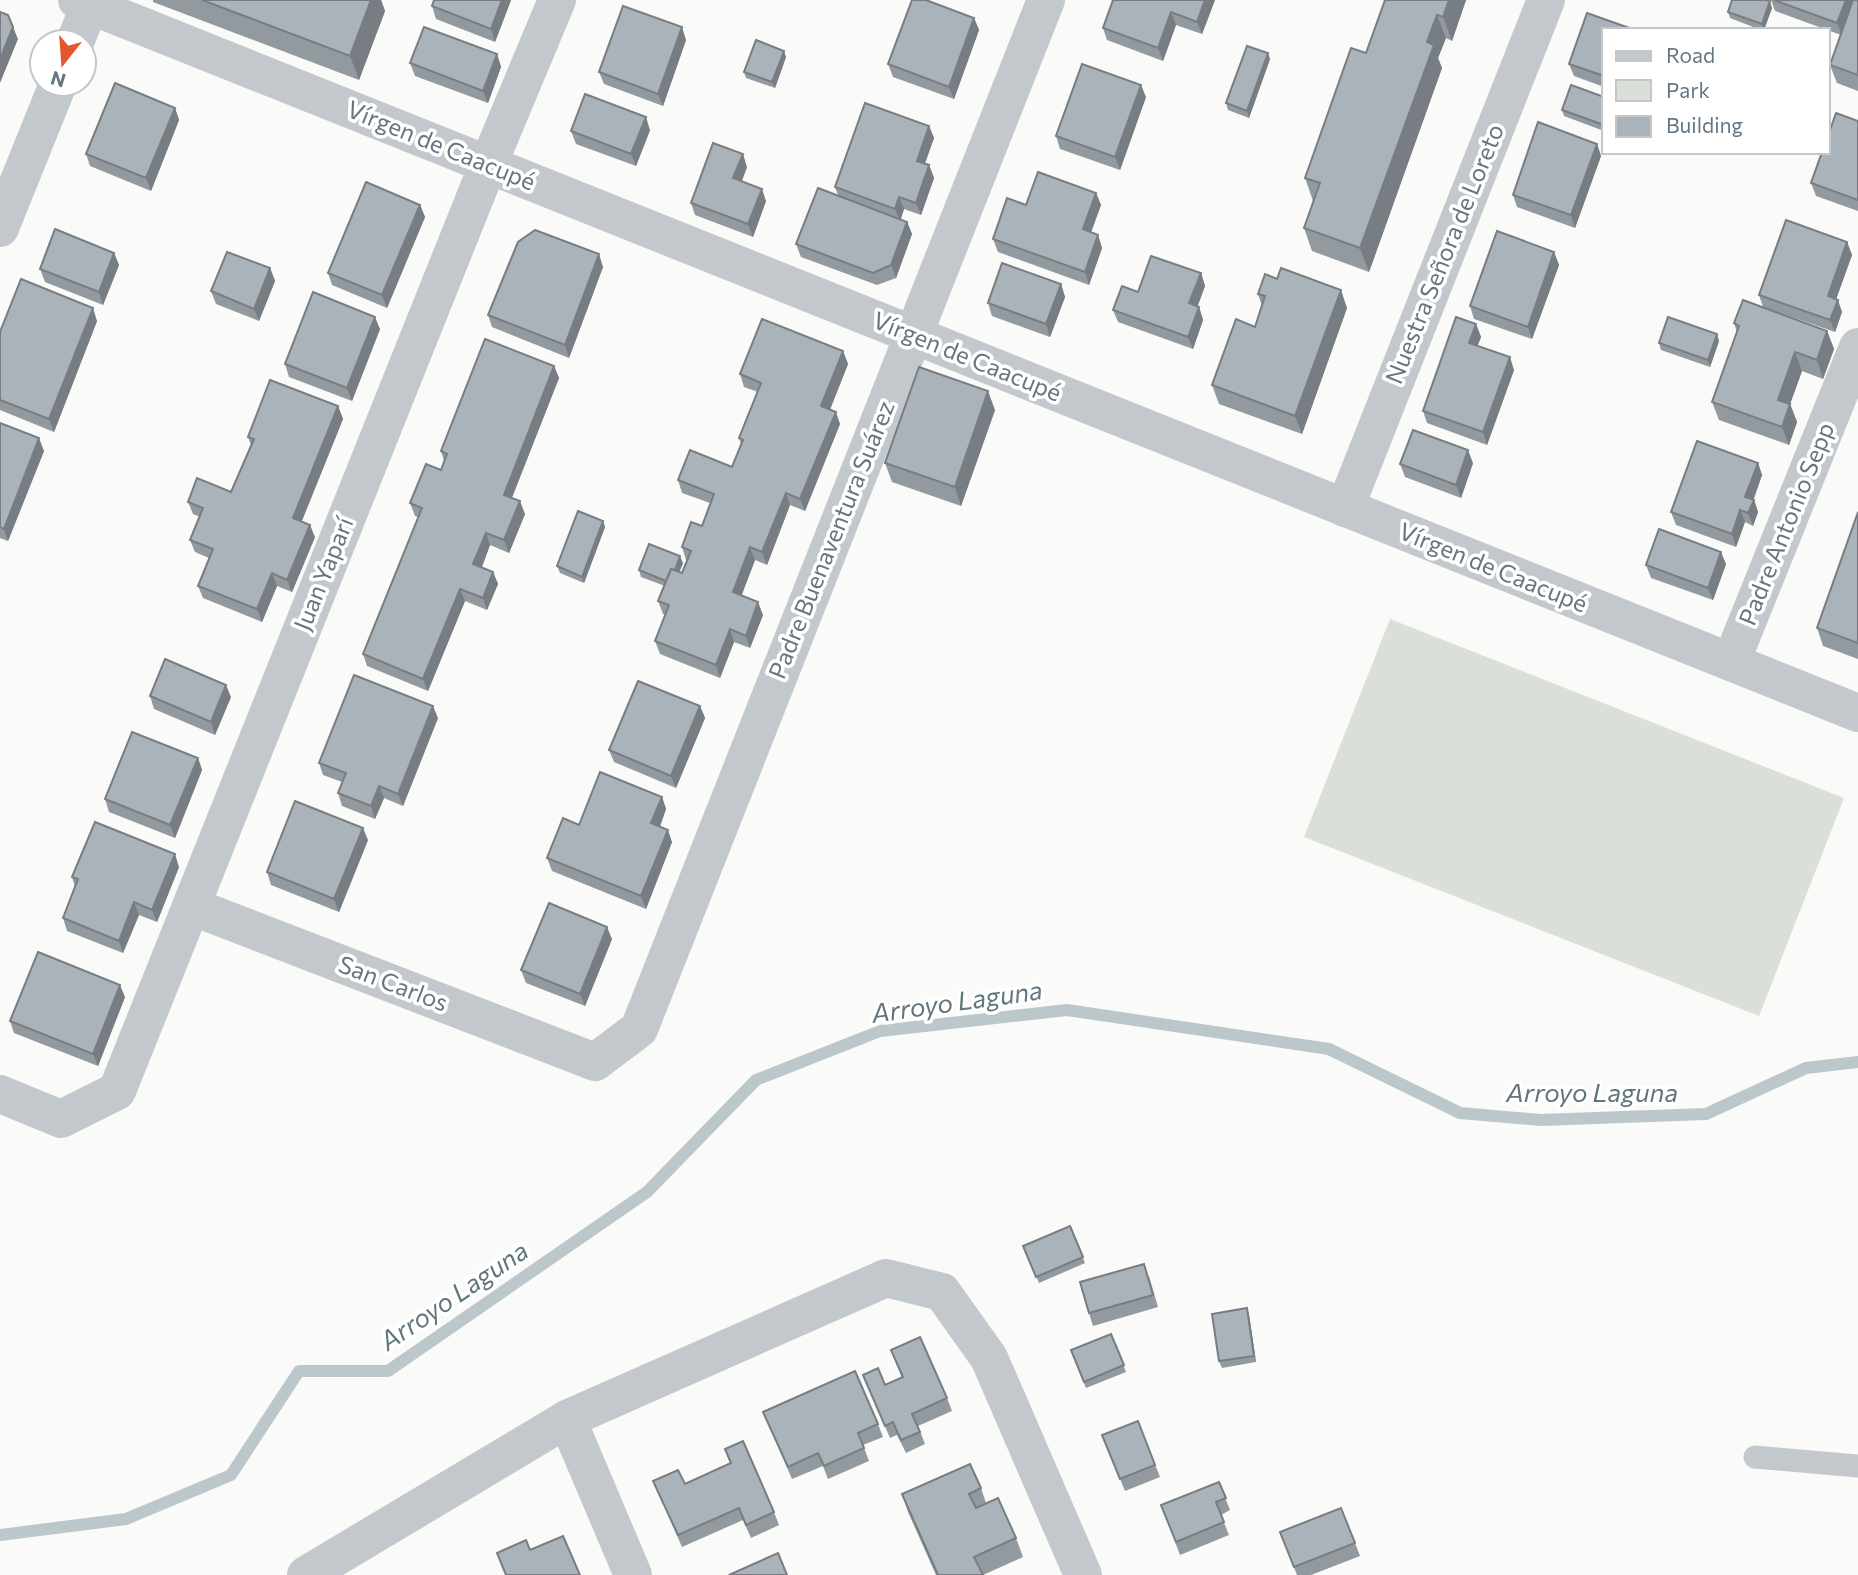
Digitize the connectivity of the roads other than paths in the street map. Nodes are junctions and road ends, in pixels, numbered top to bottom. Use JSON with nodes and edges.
{"nodes":[{"id":1,"x":557,"y":0,"type":"edge"},
{"id":2,"x":1046,"y":0,"type":"edge"},
{"id":3,"x":1546,"y":0,"type":"edge"},
{"id":4,"x":86,"y":2,"type":"edge"},
{"id":5,"x":79,"y":28,"type":"edge"},
{"id":6,"x":52,"y":98,"type":"edge"},
{"id":7,"x":488,"y":165,"type":"junction"},
{"id":8,"x":0,"y":228,"type":"edge"},
{"id":9,"x":913,"y":335,"type":"junction"},
{"id":10,"x":1858,"y":347,"type":"edge"},
{"id":11,"x":1345,"y":508,"type":"junction"},
{"id":12,"x":1731,"y":662,"type":"junction"},
{"id":13,"x":1858,"y":713,"type":"edge"},
{"id":14,"x":191,"y":906,"type":"junction"},
{"id":15,"x":595,"y":1062,"type":"joint"},
{"id":16,"x":0,"y":1094,"type":"edge"},
{"id":17,"x":568,"y":1419,"type":"junction"},
{"id":18,"x":1755,"y":1457,"type":"dead end"},
{"id":19,"x":1858,"y":1466,"type":"edge"},
{"id":20,"x":306,"y":1575,"type":"edge"},
{"id":21,"x":633,"y":1575,"type":"edge"},
{"id":22,"x":1083,"y":1575,"type":"edge"}],
"edges":[{"from":1,"to":7,"type":"street","name":"Juan Yaparí"},
{"from":2,"to":9,"type":"street","name":"Padre Buenaventura Suárez"},
{"from":3,"to":11,"type":"street","name":"Nuestra Señora de Loreto"},
{"from":4,"to":5,"type":"street"},
{"from":4,"to":7,"type":"street","name":"Vírgen de Caacupé"},
{"from":6,"to":8,"type":"street"},
{"from":7,"to":9,"type":"street","name":"Vírgen de Caacupé"},
{"from":7,"to":14,"type":"street","name":"Juan Yaparí"},
{"from":9,"to":11,"type":"street","name":"Vírgen de Caacupé"},
{"from":9,"to":15,"type":"street","name":"Padre Buenaventura Suárez"},
{"from":10,"to":12,"type":"street","name":"Padre Antonio Sepp"},
{"from":11,"to":12,"type":"street","name":"Vírgen de Caacupé"},
{"from":12,"to":13,"type":"street","name":"Vírgen de Caacupé"},
{"from":14,"to":15,"type":"street","name":"San Carlos"},
{"from":14,"to":16,"type":"street","name":"Juan Yaparí"},
{"from":17,"to":20,"type":"street"},
{"from":17,"to":21,"type":"street"},
{"from":17,"to":22,"type":"street"},
{"from":18,"to":19,"type":"lane"}]}
